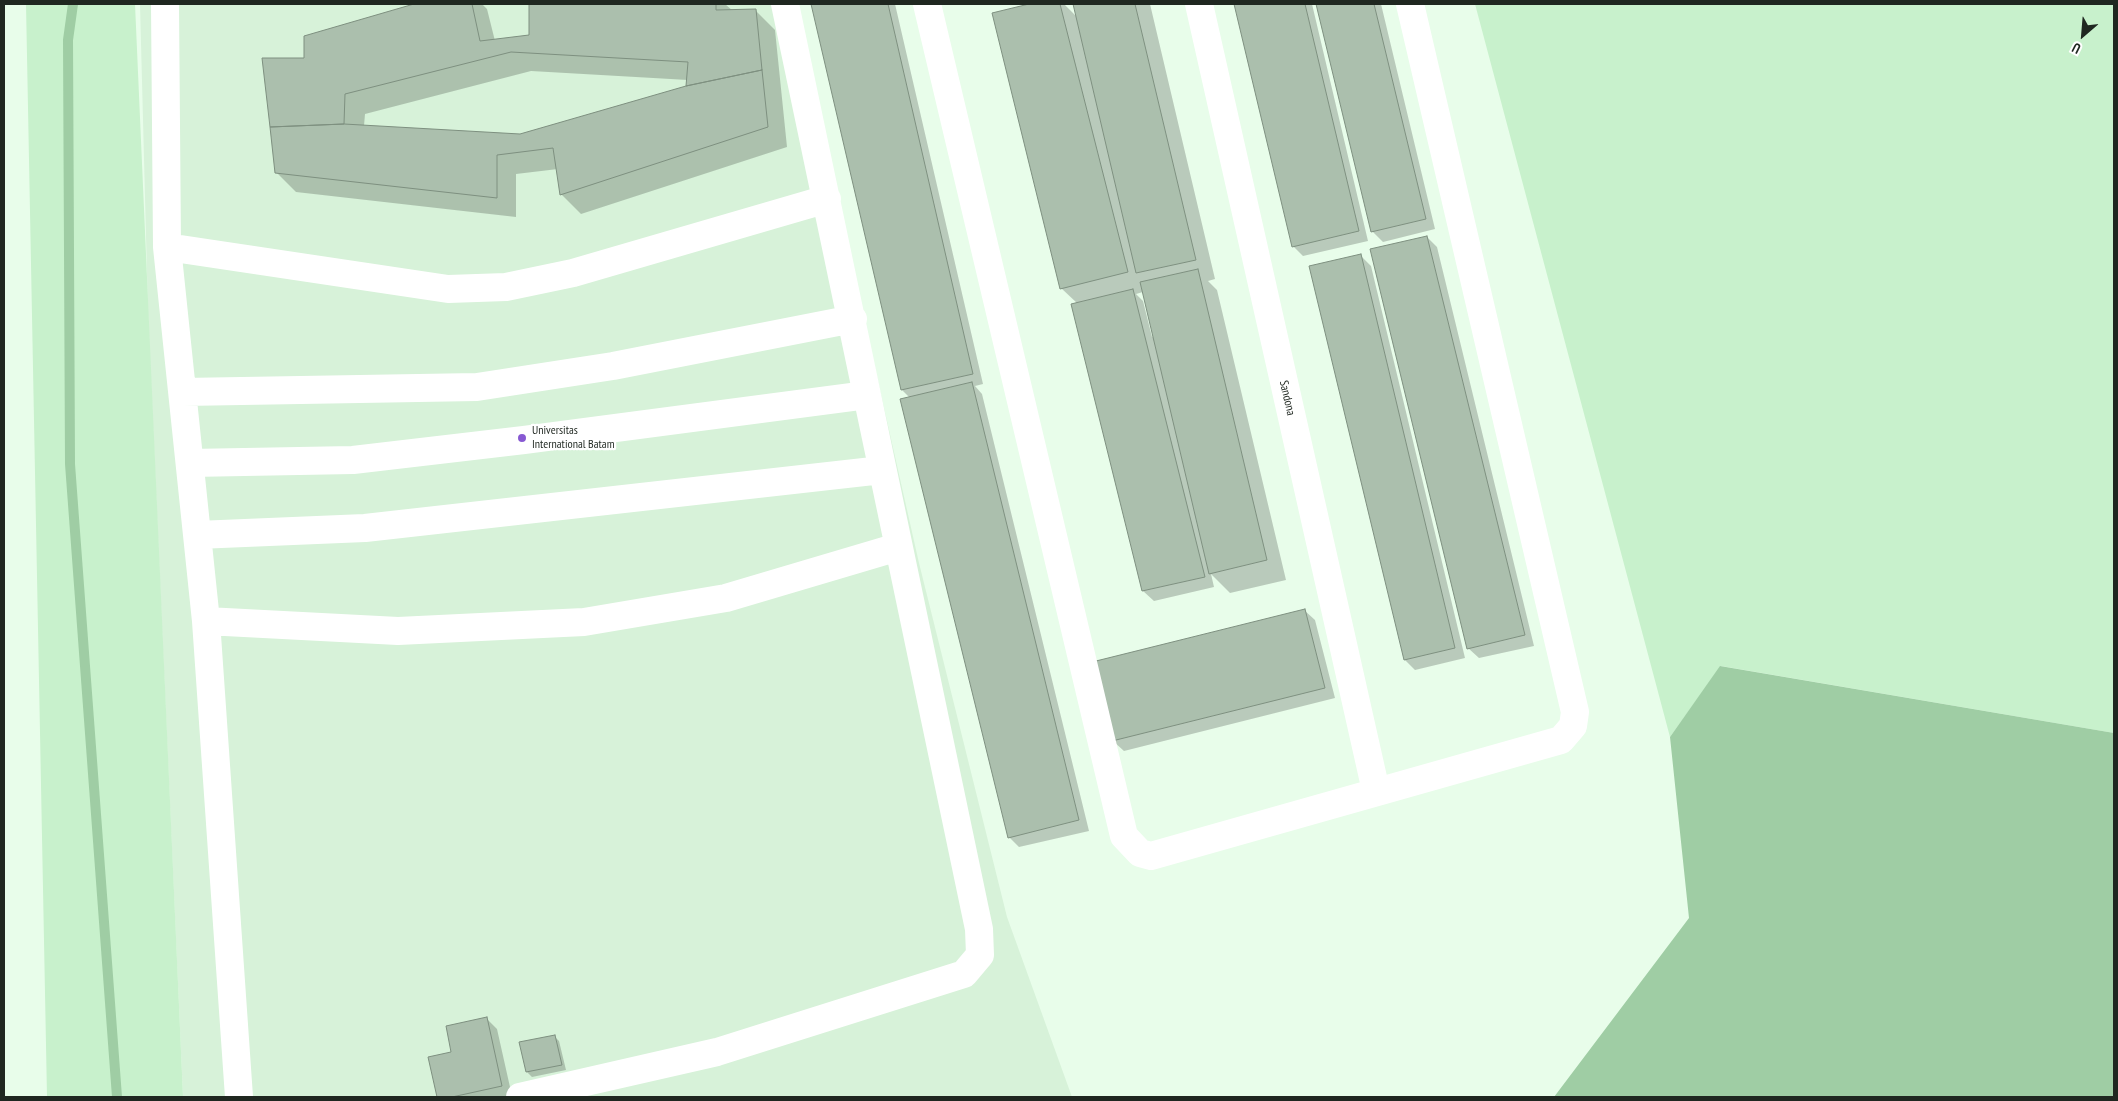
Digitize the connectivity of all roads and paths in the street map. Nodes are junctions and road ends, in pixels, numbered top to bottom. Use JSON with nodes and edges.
{"nodes":[{"id":1,"x":165,"y":4,"type":"edge"},
{"id":2,"x":785,"y":4,"type":"edge"},
{"id":3,"x":927,"y":4,"type":"edge"},
{"id":4,"x":1199,"y":4,"type":"edge"},
{"id":5,"x":1410,"y":4,"type":"edge"},
{"id":6,"x":827,"y":199,"type":"junction"},
{"id":7,"x":167,"y":247,"type":"junction"},
{"id":8,"x":853,"y":319,"type":"junction"},
{"id":9,"x":183,"y":392,"type":"junction"},
{"id":10,"x":867,"y":395,"type":"junction"},
{"id":11,"x":190,"y":464,"type":"junction"},
{"id":12,"x":882,"y":470,"type":"junction"},
{"id":13,"x":197,"y":535,"type":"junction"},
{"id":14,"x":898,"y":547,"type":"junction"},
{"id":15,"x":206,"y":621,"type":"junction"},
{"id":16,"x":1376,"y":791,"type":"junction"},
{"id":17,"x":239,"y":1097,"type":"edge"},
{"id":18,"x":520,"y":1097,"type":"edge"}],
"edges":[{"from":1,"to":7,"type":"street"},
{"from":2,"to":6,"type":"street"},
{"from":3,"to":16,"type":"street"},
{"from":4,"to":16,"type":"street","name":"Sandona"},
{"from":5,"to":16,"type":"street"},
{"from":6,"to":7,"type":"street"},
{"from":6,"to":8,"type":"street"},
{"from":7,"to":9,"type":"street"},
{"from":8,"to":9,"type":"street"},
{"from":8,"to":10,"type":"street"},
{"from":9,"to":11,"type":"street"},
{"from":10,"to":11,"type":"street"},
{"from":10,"to":12,"type":"street"},
{"from":11,"to":13,"type":"street"},
{"from":12,"to":13,"type":"street"},
{"from":12,"to":14,"type":"street"},
{"from":13,"to":15,"type":"street"},
{"from":14,"to":15,"type":"street"},
{"from":14,"to":18,"type":"street"},
{"from":15,"to":17,"type":"street"}]}
